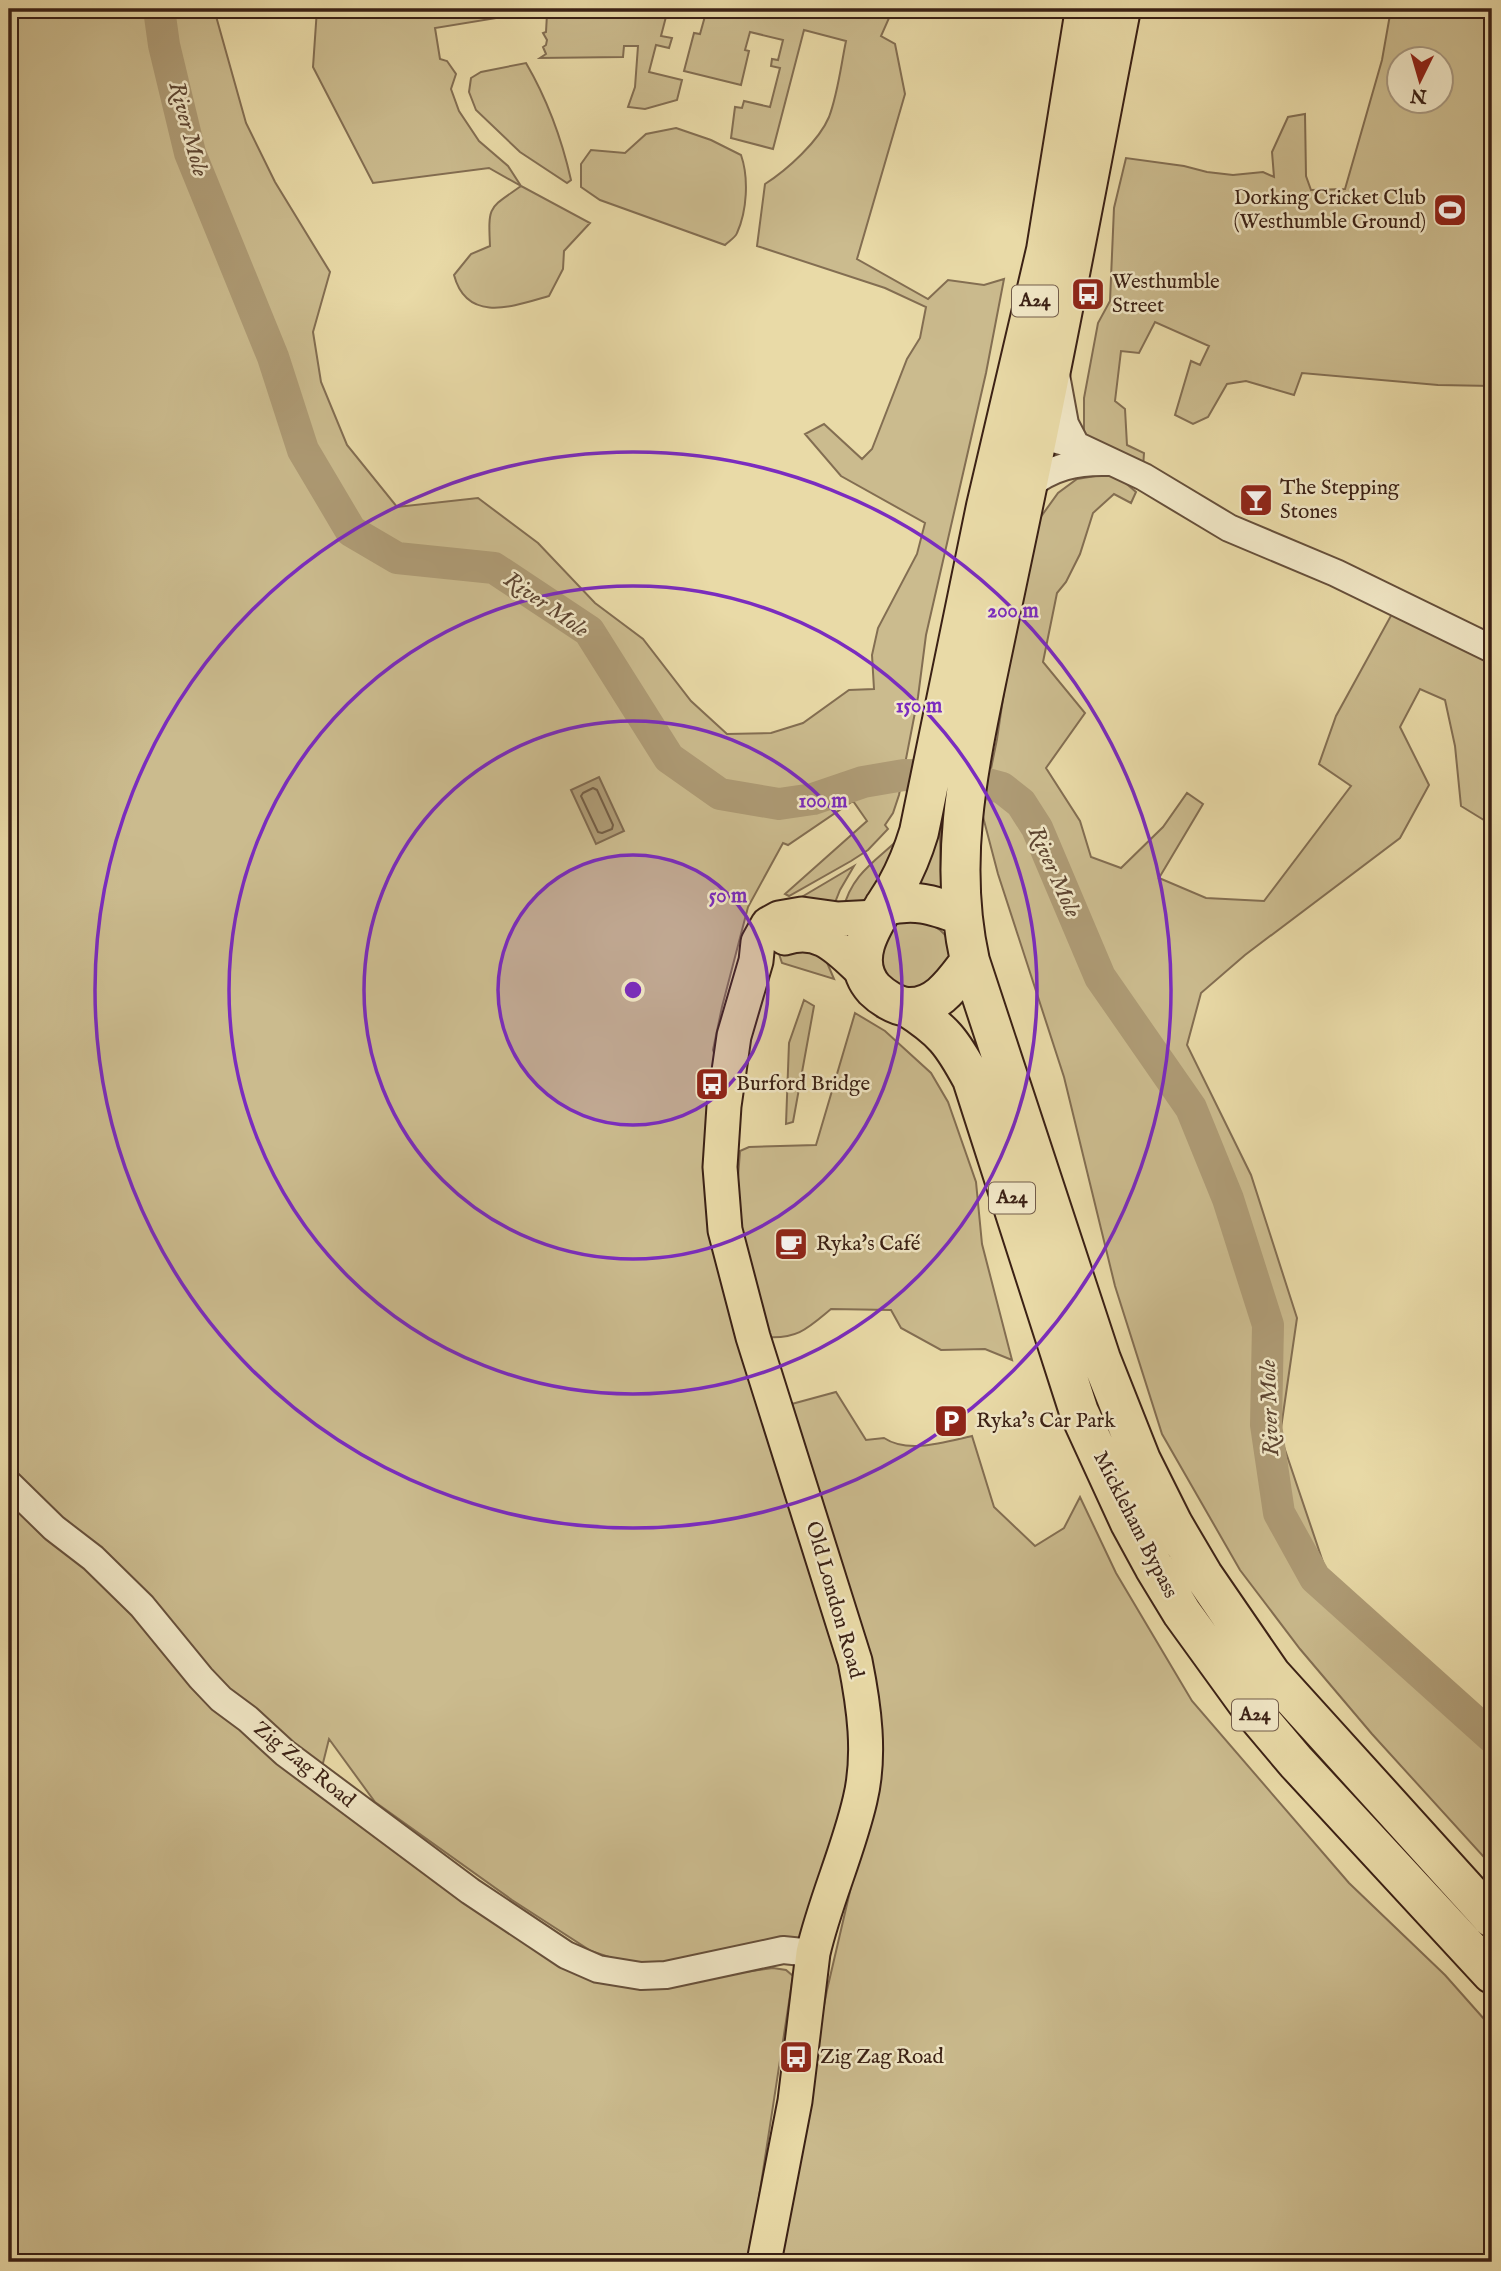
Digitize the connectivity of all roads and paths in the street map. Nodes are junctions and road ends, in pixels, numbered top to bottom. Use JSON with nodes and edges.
{"nodes":[{"id":1,"x":1085,"y":9,"type":"edge"},
{"id":2,"x":1121,"y":9,"type":"edge"},
{"id":3,"x":1054,"y":363,"type":"junction"},
{"id":4,"x":1038,"y":435,"type":"junction"},
{"id":5,"x":1076,"y":445,"type":"junction"},
{"id":6,"x":997,"y":460,"type":"junction"},
{"id":7,"x":1110,"y":462,"type":"junction"},
{"id":8,"x":1027,"y":487,"type":"junction"},
{"id":9,"x":1492,"y":649,"type":"edge"},
{"id":10,"x":959,"y":729,"type":"junction"},
{"id":11,"x":881,"y":911,"type":"junction"},
{"id":12,"x":961,"y":915,"type":"junction"},
{"id":13,"x":756,"y":961,"type":"junction"},
{"id":14,"x":970,"y":961,"type":"junction"},
{"id":15,"x":863,"y":971,"type":"junction"},
{"id":16,"x":907,"y":1007,"type":"junction"},
{"id":17,"x":9,"y":1484,"type":"edge"},
{"id":18,"x":1492,"y":1919,"type":"edge"},
{"id":19,"x":813,"y":1953,"type":"junction"},
{"id":20,"x":1492,"y":1974,"type":"edge"},
{"id":21,"x":764,"y":2262,"type":"edge"}],
"edges":[{"from":1,"to":6,"type":"highway","number":"A24"},
{"from":2,"to":3,"type":"highway","number":"A24"},
{"from":3,"to":4,"type":"highway","number":"A24"},
{"from":3,"to":5,"type":"street"},
{"from":4,"to":5,"type":"street"},
{"from":4,"to":6,"type":"street"},
{"from":4,"to":8,"type":"highway","number":"A24"},
{"from":5,"to":7,"type":"street"},
{"from":6,"to":10,"type":"highway","number":"A24"},
{"from":7,"to":8,"type":"street"},
{"from":7,"to":9,"type":"street"},
{"from":8,"to":10,"type":"highway","number":"A24"},
{"from":10,"to":11,"type":"highway","number":"A24"},
{"from":10,"to":12,"type":"highway","number":"A24"},
{"from":11,"to":12,"type":"highway"},
{"from":11,"to":13,"type":"main road"},
{"from":11,"to":15,"type":"highway"},
{"from":12,"to":14,"type":"highway"},
{"from":13,"to":15,"type":"main road"},
{"from":13,"to":19,"type":"main road","name":"Old London Road"},
{"from":14,"to":16,"type":"highway"},
{"from":14,"to":18,"type":"highway","name":"Mickleham Bypass","number":"A24"},
{"from":15,"to":16,"type":"highway"},
{"from":16,"to":20,"type":"highway","name":"Mickleham Bypass","number":"A24"},
{"from":17,"to":19,"type":"street","name":"Zig Zag Road"},
{"from":19,"to":21,"type":"main road","name":"Old London Road"}]}
